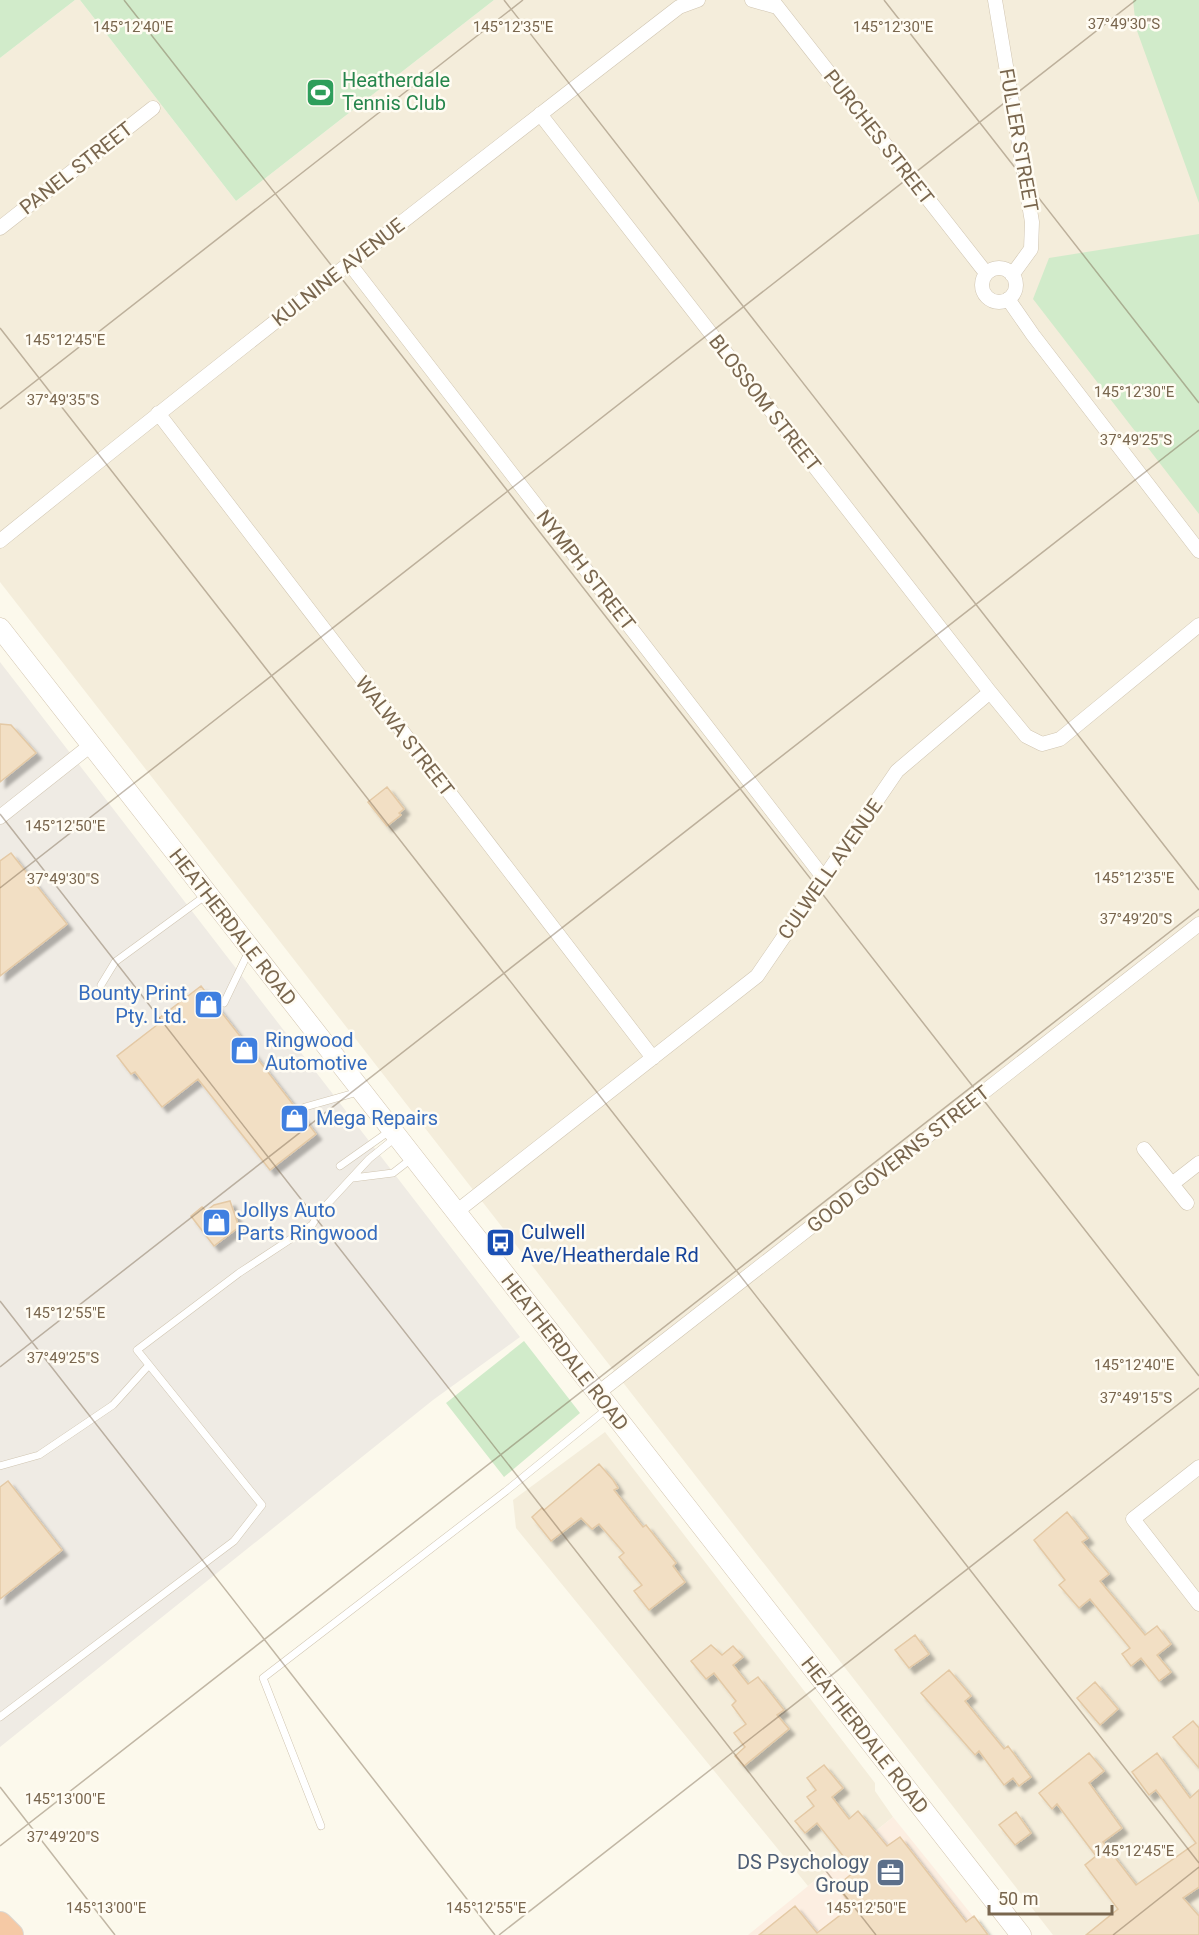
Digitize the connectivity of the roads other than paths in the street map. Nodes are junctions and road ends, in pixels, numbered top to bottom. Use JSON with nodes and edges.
{"nodes":[{"id":1,"x":698,"y":0,"type":"edge"},
{"id":2,"x":752,"y":0,"type":"edge"},
{"id":3,"x":995,"y":0,"type":"edge"},
{"id":4,"x":681,"y":3,"type":"edge"},
{"id":5,"x":775,"y":4,"type":"edge"},
{"id":6,"x":153,"y":108,"type":"dead end"},
{"id":7,"x":540,"y":114,"type":"junction"},
{"id":8,"x":0,"y":228,"type":"edge"},
{"id":9,"x":349,"y":263,"type":"junction"},
{"id":10,"x":986,"y":273,"type":"junction"},
{"id":11,"x":1012,"y":275,"type":"junction"},
{"id":12,"x":1008,"y":298,"type":"junction"},
{"id":13,"x":158,"y":413,"type":"junction"},
{"id":14,"x":0,"y":541,"type":"edge"},
{"id":15,"x":1199,"y":550,"type":"edge"},
{"id":16,"x":1199,"y":625,"type":"edge"},
{"id":17,"x":0,"y":627,"type":"edge"},
{"id":18,"x":990,"y":692,"type":"junction"},
{"id":19,"x":91,"y":746,"type":"junction"},
{"id":20,"x":0,"y":817,"type":"edge"},
{"id":21,"x":823,"y":876,"type":"junction"},
{"id":22,"x":207,"y":894,"type":"junction"},
{"id":23,"x":1199,"y":924,"type":"edge"},
{"id":24,"x":250,"y":949,"type":"junction"},
{"id":25,"x":100,"y":986,"type":"dead end"},
{"id":26,"x":224,"y":1003,"type":"dead end"},
{"id":27,"x":653,"y":1058,"type":"junction"},
{"id":28,"x":360,"y":1091,"type":"junction"},
{"id":29,"x":304,"y":1107,"type":"dead end"},
{"id":30,"x":394,"y":1134,"type":"junction"},
{"id":31,"x":1144,"y":1149,"type":"dead end"},
{"id":32,"x":412,"y":1158,"type":"junction"},
{"id":33,"x":1199,"y":1163,"type":"edge"},
{"id":34,"x":340,"y":1166,"type":"dead end"},
{"id":35,"x":352,"y":1178,"type":"junction"},
{"id":36,"x":1172,"y":1184,"type":"junction"},
{"id":37,"x":1187,"y":1203,"type":"dead end"},
{"id":38,"x":456,"y":1212,"type":"junction"},
{"id":39,"x":149,"y":1365,"type":"junction"},
{"id":40,"x":603,"y":1401,"type":"junction"},
{"id":41,"x":0,"y":1466,"type":"edge"},
{"id":42,"x":1199,"y":1467,"type":"edge"},
{"id":43,"x":1199,"y":1604,"type":"edge"},
{"id":44,"x":0,"y":1717,"type":"edge"},
{"id":45,"x":321,"y":1826,"type":"dead end"},
{"id":46,"x":0,"y":1924,"type":"edge"},
{"id":47,"x":11,"y":1935,"type":"edge"},
{"id":48,"x":1021,"y":1935,"type":"edge"}],
"edges":[{"from":1,"to":4,"type":"street","name":"KULNINE AVENUE"},
{"from":2,"to":5,"type":"street"},
{"from":3,"to":11,"type":"street","name":"FULLER STREET"},
{"from":4,"to":7,"type":"street","name":"KULNINE AVENUE"},
{"from":5,"to":10,"type":"street","name":"PURCHES STREET"},
{"from":6,"to":8,"type":"street","name":"PANEL STREET"},
{"from":7,"to":9,"type":"street","name":"KULNINE AVENUE"},
{"from":7,"to":18,"type":"street","name":"BLOSSOM STREET"},
{"from":9,"to":13,"type":"street","name":"KULNINE AVENUE"},
{"from":9,"to":21,"type":"street","name":"NYMPH STREET"},
{"from":10,"to":11,"type":"street"},
{"from":10,"to":12,"type":"street","name":"PURCHES STREET"},
{"from":11,"to":12,"type":"street"},
{"from":12,"to":15,"type":"street"},
{"from":13,"to":14,"type":"street","name":"KULNINE AVENUE"},
{"from":13,"to":27,"type":"street","name":"WALWA STREET"},
{"from":16,"to":18,"type":"street"},
{"from":17,"to":19,"type":"main road","name":"HEATHERDALE ROAD"},
{"from":18,"to":21,"type":"street","name":"CULWELL AVENUE"},
{"from":19,"to":20,"type":"street"},
{"from":19,"to":22,"type":"main road","name":"HEATHERDALE ROAD"},
{"from":21,"to":27,"type":"street","name":"CULWELL AVENUE"},
{"from":22,"to":24,"type":"main road","name":"HEATHERDALE ROAD"},
{"from":22,"to":25,"type":"lane"},
{"from":23,"to":40,"type":"street","name":"GOOD GOVERNS STREET"},
{"from":24,"to":26,"type":"lane"},
{"from":24,"to":28,"type":"main road","name":"HEATHERDALE ROAD"},
{"from":27,"to":38,"type":"street","name":"CULWELL AVENUE"},
{"from":28,"to":29,"type":"lane"},
{"from":28,"to":30,"type":"main road","name":"HEATHERDALE ROAD"},
{"from":30,"to":32,"type":"main road","name":"HEATHERDALE ROAD"},
{"from":30,"to":34,"type":"lane"},
{"from":30,"to":35,"type":"lane"},
{"from":31,"to":36,"type":"street"},
{"from":32,"to":35,"type":"lane"},
{"from":32,"to":38,"type":"main road","name":"HEATHERDALE ROAD"},
{"from":33,"to":36,"type":"street"},
{"from":35,"to":39,"type":"lane"},
{"from":36,"to":37,"type":"street"},
{"from":38,"to":40,"type":"main road","name":"HEATHERDALE ROAD"},
{"from":39,"to":41,"type":"lane"},
{"from":39,"to":44,"type":"lane"},
{"from":40,"to":45,"type":"lane"},
{"from":40,"to":48,"type":"main road","name":"HEATHERDALE ROAD"},
{"from":42,"to":43,"type":"street"},
{"from":46,"to":47,"type":"highway"}]}
